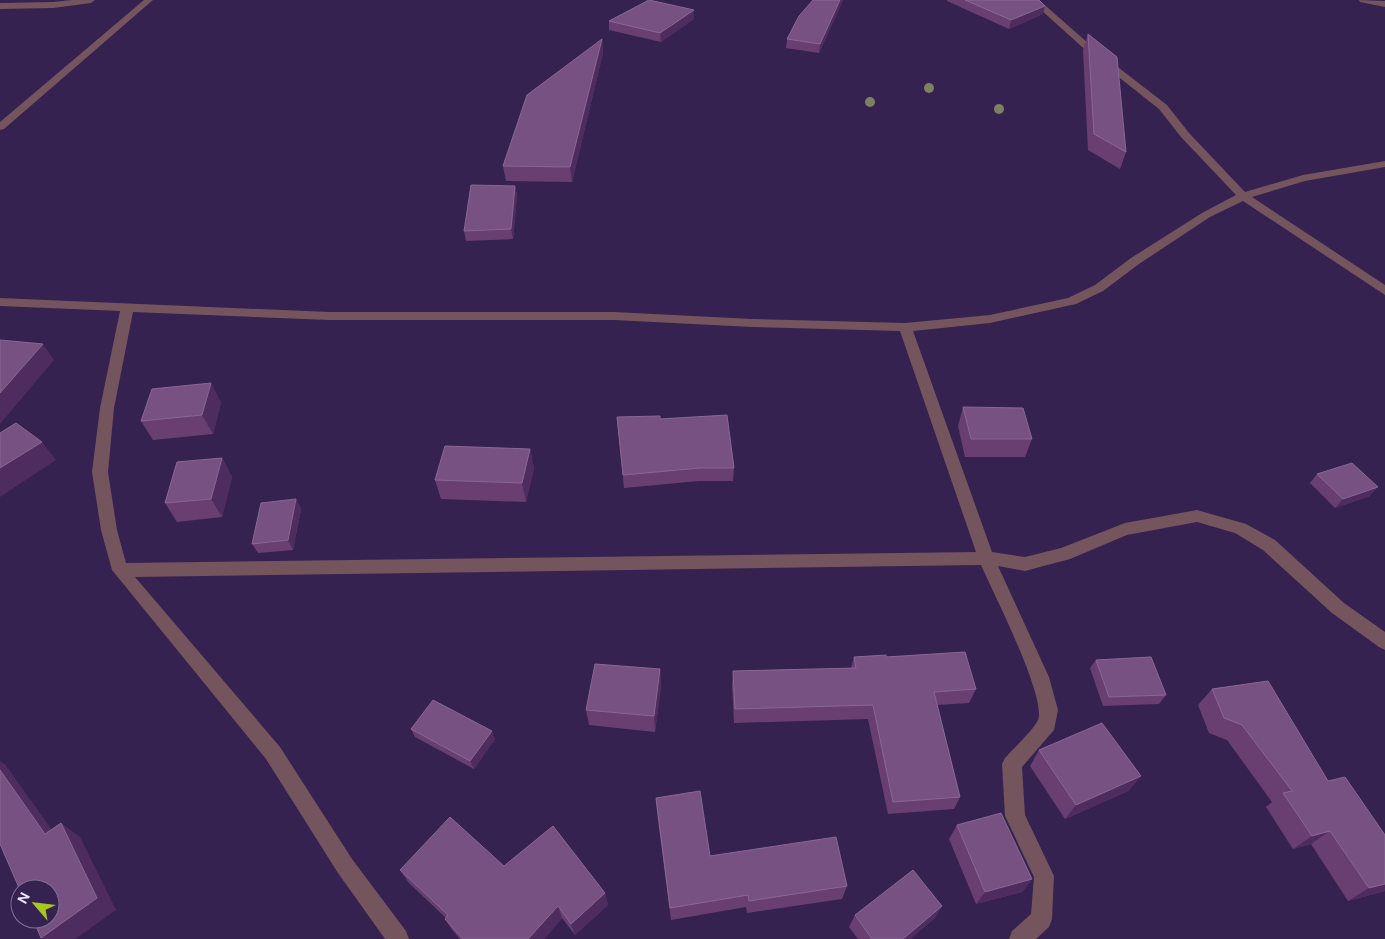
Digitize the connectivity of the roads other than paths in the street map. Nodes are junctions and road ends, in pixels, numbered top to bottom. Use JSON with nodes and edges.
{"nodes":[{"id":1,"x":91,"y":0,"type":"edge"},
{"id":2,"x":149,"y":0,"type":"edge"},
{"id":3,"x":1034,"y":0,"type":"edge"},
{"id":4,"x":1363,"y":0,"type":"edge"},
{"id":5,"x":1385,"y":4,"type":"edge"},
{"id":6,"x":0,"y":6,"type":"edge"},
{"id":7,"x":0,"y":127,"type":"edge"},
{"id":8,"x":1385,"y":164,"type":"edge"},
{"id":9,"x":1243,"y":196,"type":"junction"},
{"id":10,"x":1385,"y":290,"type":"edge"},
{"id":11,"x":0,"y":302,"type":"edge"},
{"id":12,"x":127,"y":308,"type":"junction"},
{"id":13,"x":905,"y":327,"type":"junction"},
{"id":14,"x":986,"y":558,"type":"junction"},
{"id":15,"x":120,"y":570,"type":"junction"},
{"id":16,"x":1385,"y":642,"type":"edge"},
{"id":17,"x":398,"y":939,"type":"edge"},
{"id":18,"x":1020,"y":939,"type":"edge"}],
"edges":[{"from":1,"to":6,"type":"street"},
{"from":2,"to":7,"type":"street"},
{"from":3,"to":9,"type":"street"},
{"from":4,"to":5,"type":"street"},
{"from":8,"to":9,"type":"street"},
{"from":9,"to":10,"type":"street"},
{"from":9,"to":13,"type":"street"},
{"from":11,"to":12,"type":"street"},
{"from":12,"to":13,"type":"street"},
{"from":12,"to":15,"type":"street"},
{"from":13,"to":14,"type":"street"},
{"from":14,"to":15,"type":"street"},
{"from":14,"to":16,"type":"street"},
{"from":14,"to":18,"type":"street"},
{"from":15,"to":17,"type":"street"}]}
